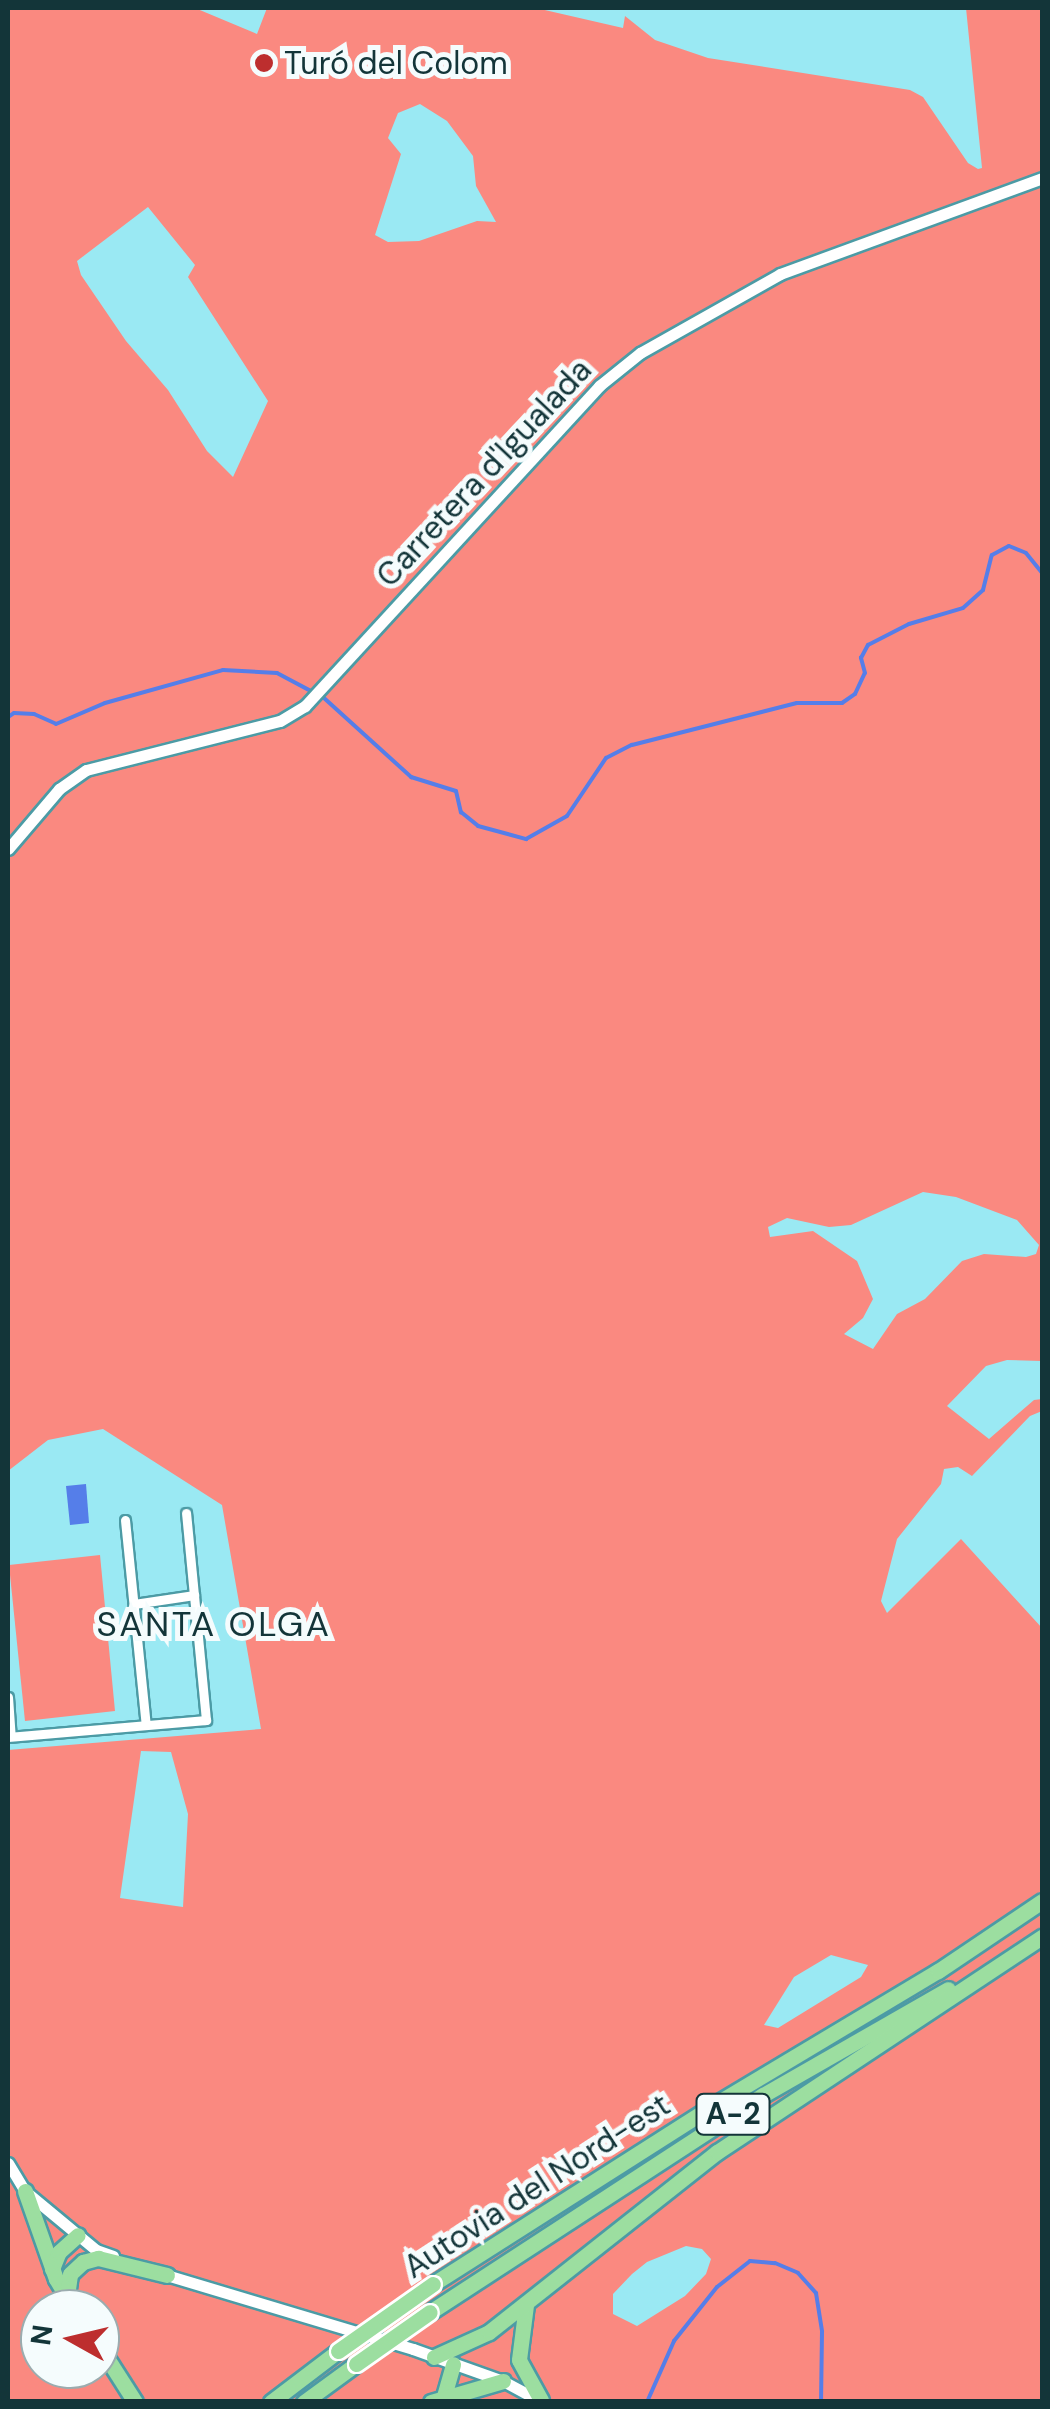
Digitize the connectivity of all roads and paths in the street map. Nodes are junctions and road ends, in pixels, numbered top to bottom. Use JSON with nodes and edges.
{"nodes":[{"id":1,"x":1042,"y":178,"type":"edge"},
{"id":2,"x":8,"y":849,"type":"edge"},
{"id":3,"x":186,"y":1513,"type":"dead end"},
{"id":4,"x":125,"y":1520,"type":"dead end"},
{"id":5,"x":194,"y":1596,"type":"junction"},
{"id":6,"x":134,"y":1604,"type":"junction"},
{"id":7,"x":8,"y":1697,"type":"edge"},
{"id":8,"x":146,"y":1725,"type":"junction"},
{"id":9,"x":9,"y":1737,"type":"edge"},
{"id":10,"x":1042,"y":1900,"type":"edge"},
{"id":11,"x":1042,"y":1925,"type":"edge"},
{"id":12,"x":1042,"y":1937,"type":"edge"},
{"id":13,"x":8,"y":2163,"type":"edge"},
{"id":14,"x":26,"y":2191,"type":"junction"},
{"id":15,"x":78,"y":2235,"type":"junction"},
{"id":16,"x":52,"y":2268,"type":"junction"},
{"id":17,"x":70,"y":2274,"type":"junction"},
{"id":18,"x":167,"y":2275,"type":"junction"},
{"id":19,"x":63,"y":2289,"type":"edge"},
{"id":20,"x":71,"y":2289,"type":"edge"},
{"id":21,"x":526,"y":2305,"type":"junction"},
{"id":22,"x":434,"y":2357,"type":"junction"},
{"id":23,"x":453,"y":2364,"type":"junction"},
{"id":24,"x":120,"y":2374,"type":"edge"},
{"id":25,"x":120,"y":2376,"type":"edge"},
{"id":26,"x":300,"y":2378,"type":"junction"},
{"id":27,"x":503,"y":2381,"type":"junction"},
{"id":28,"x":438,"y":2399,"type":"edge"},
{"id":29,"x":542,"y":2401,"type":"edge"},
{"id":30,"x":135,"y":2402,"type":"edge"},
{"id":31,"x":150,"y":2402,"type":"edge"},
{"id":32,"x":256,"y":2402,"type":"edge"},
{"id":33,"x":271,"y":2402,"type":"edge"},
{"id":34,"x":304,"y":2402,"type":"edge"}],
"edges":[{"from":1,"to":2,"type":"street","name":"Carretera d'Igualada"},
{"from":3,"to":5,"type":"street"},
{"from":4,"to":6,"type":"street"},
{"from":5,"to":6,"type":"street"},
{"from":5,"to":8,"type":"street"},
{"from":6,"to":8,"type":"street"},
{"from":7,"to":9,"type":"street"},
{"from":8,"to":9,"type":"street"},
{"from":10,"to":26,"type":"highway","name":"Autovia del Nord-est","number":"A-2","bridge":true},
{"from":11,"to":34,"type":"highway","name":"Autovia del Nord-est","number":"A-2","bridge":true},
{"from":12,"to":21,"type":"highway"},
{"from":13,"to":14,"type":"street"},
{"from":14,"to":15,"type":"street"},
{"from":14,"to":16,"type":"highway"},
{"from":15,"to":16,"type":"highway"},
{"from":15,"to":17,"type":"highway"},
{"from":15,"to":18,"type":"street"},
{"from":16,"to":19,"type":"highway"},
{"from":17,"to":18,"type":"highway"},
{"from":17,"to":20,"type":"highway"},
{"from":18,"to":22,"type":"street"},
{"from":21,"to":22,"type":"highway"},
{"from":21,"to":29,"type":"highway"},
{"from":22,"to":23,"type":"street"},
{"from":23,"to":27,"type":"street"},
{"from":23,"to":28,"type":"highway"},
{"from":24,"to":31,"type":"highway"},
{"from":25,"to":30,"type":"highway"},
{"from":26,"to":32,"type":"highway"},
{"from":26,"to":33,"type":"highway","name":"Autovia del Nord-est","number":"A-2"},
{"from":27,"to":28,"type":"highway"},
{"from":27,"to":29,"type":"street"}]}
